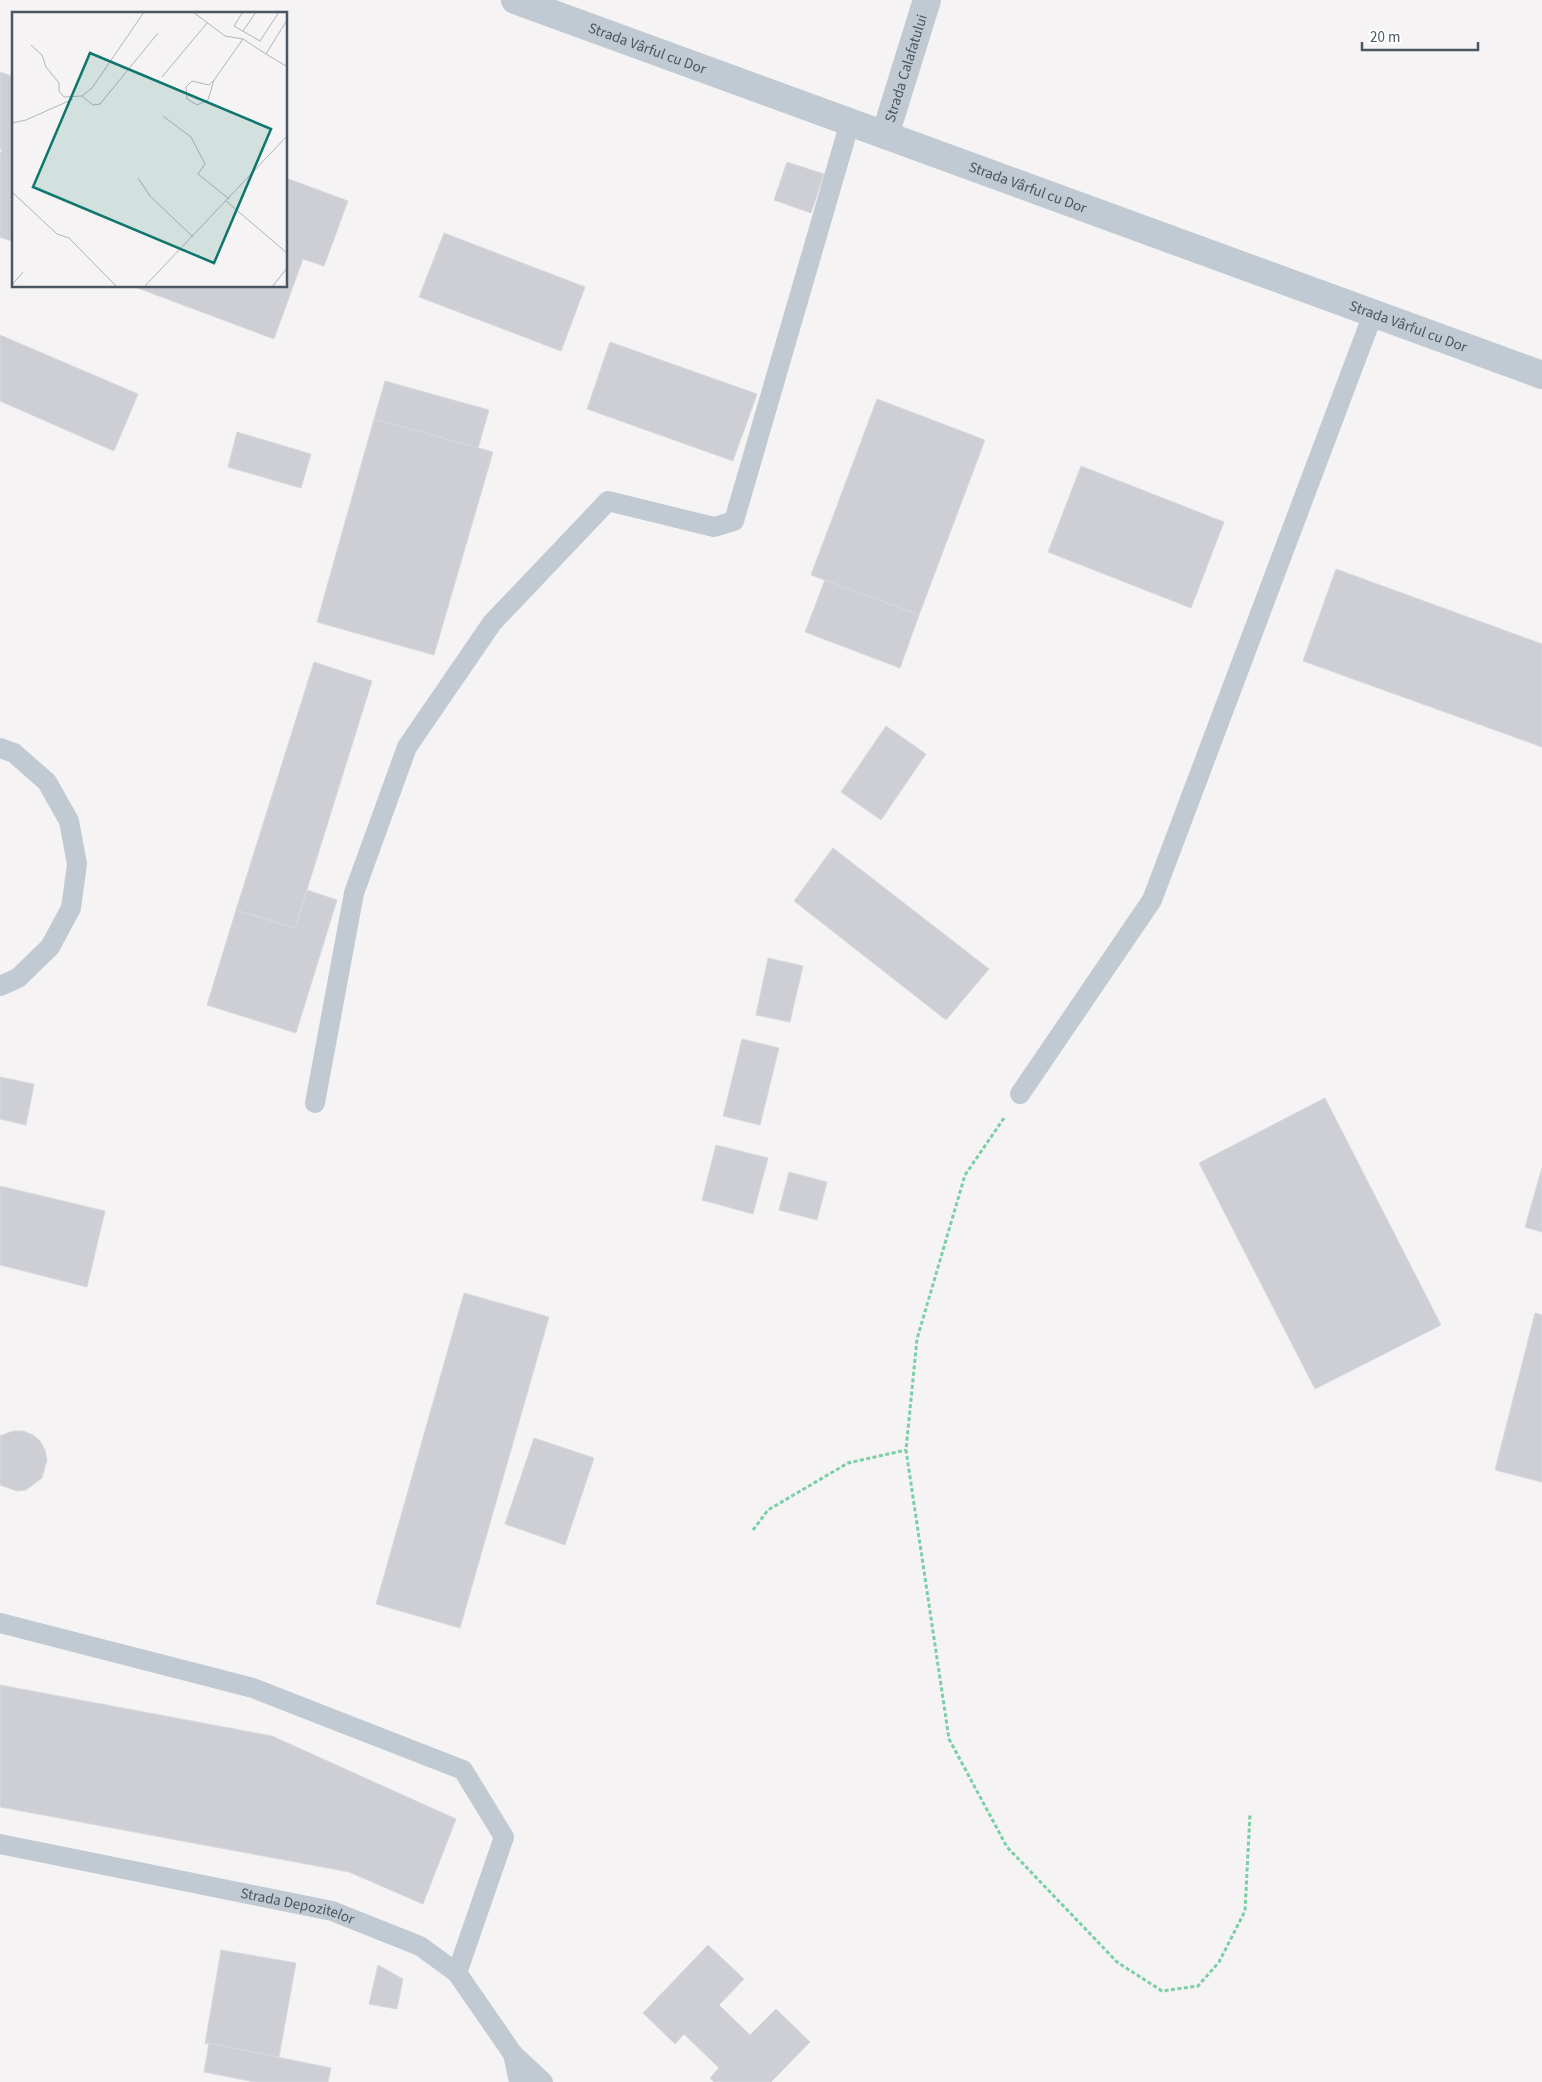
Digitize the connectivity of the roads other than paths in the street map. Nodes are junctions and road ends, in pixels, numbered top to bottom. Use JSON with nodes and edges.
{"nodes":[{"id":1,"x":515,"y":0,"type":"edge"},
{"id":2,"x":927,"y":0,"type":"edge"},
{"id":3,"x":850,"y":122,"type":"junction"},
{"id":4,"x":885,"y":135,"type":"junction"},
{"id":5,"x":1373,"y":314,"type":"junction"},
{"id":6,"x":1542,"y":376,"type":"edge"},
{"id":7,"x":0,"y":748,"type":"edge"},
{"id":8,"x":0,"y":986,"type":"edge"},
{"id":9,"x":1020,"y":1094,"type":"road end"},
{"id":10,"x":315,"y":1103,"type":"dead end"},
{"id":11,"x":0,"y":1623,"type":"edge"},
{"id":12,"x":0,"y":1844,"type":"edge"},
{"id":13,"x":457,"y":1973,"type":"junction"},
{"id":14,"x":514,"y":2054,"type":"junction"},
{"id":15,"x":519,"y":2082,"type":"edge"},
{"id":16,"x":543,"y":2082,"type":"edge"}],
"edges":[{"from":1,"to":3,"type":"street","name":"Strada Vârful cu Dor"},
{"from":2,"to":4,"type":"street","name":"Strada Calafatului"},
{"from":3,"to":4,"type":"street","name":"Strada Vârful cu Dor"},
{"from":3,"to":10,"type":"lane"},
{"from":4,"to":5,"type":"street","name":"Strada Vârful cu Dor"},
{"from":5,"to":6,"type":"street","name":"Strada Vârful cu Dor"},
{"from":5,"to":9,"type":"lane"},
{"from":7,"to":8,"type":"lane"},
{"from":11,"to":13,"type":"lane"},
{"from":12,"to":13,"type":"lane","name":"Strada Depozitelor"},
{"from":13,"to":14,"type":"lane","name":"Strada Depozitelor"},
{"from":14,"to":15,"type":"lane","name":"Strada Depozitelor"},
{"from":14,"to":16,"type":"lane"}]}
